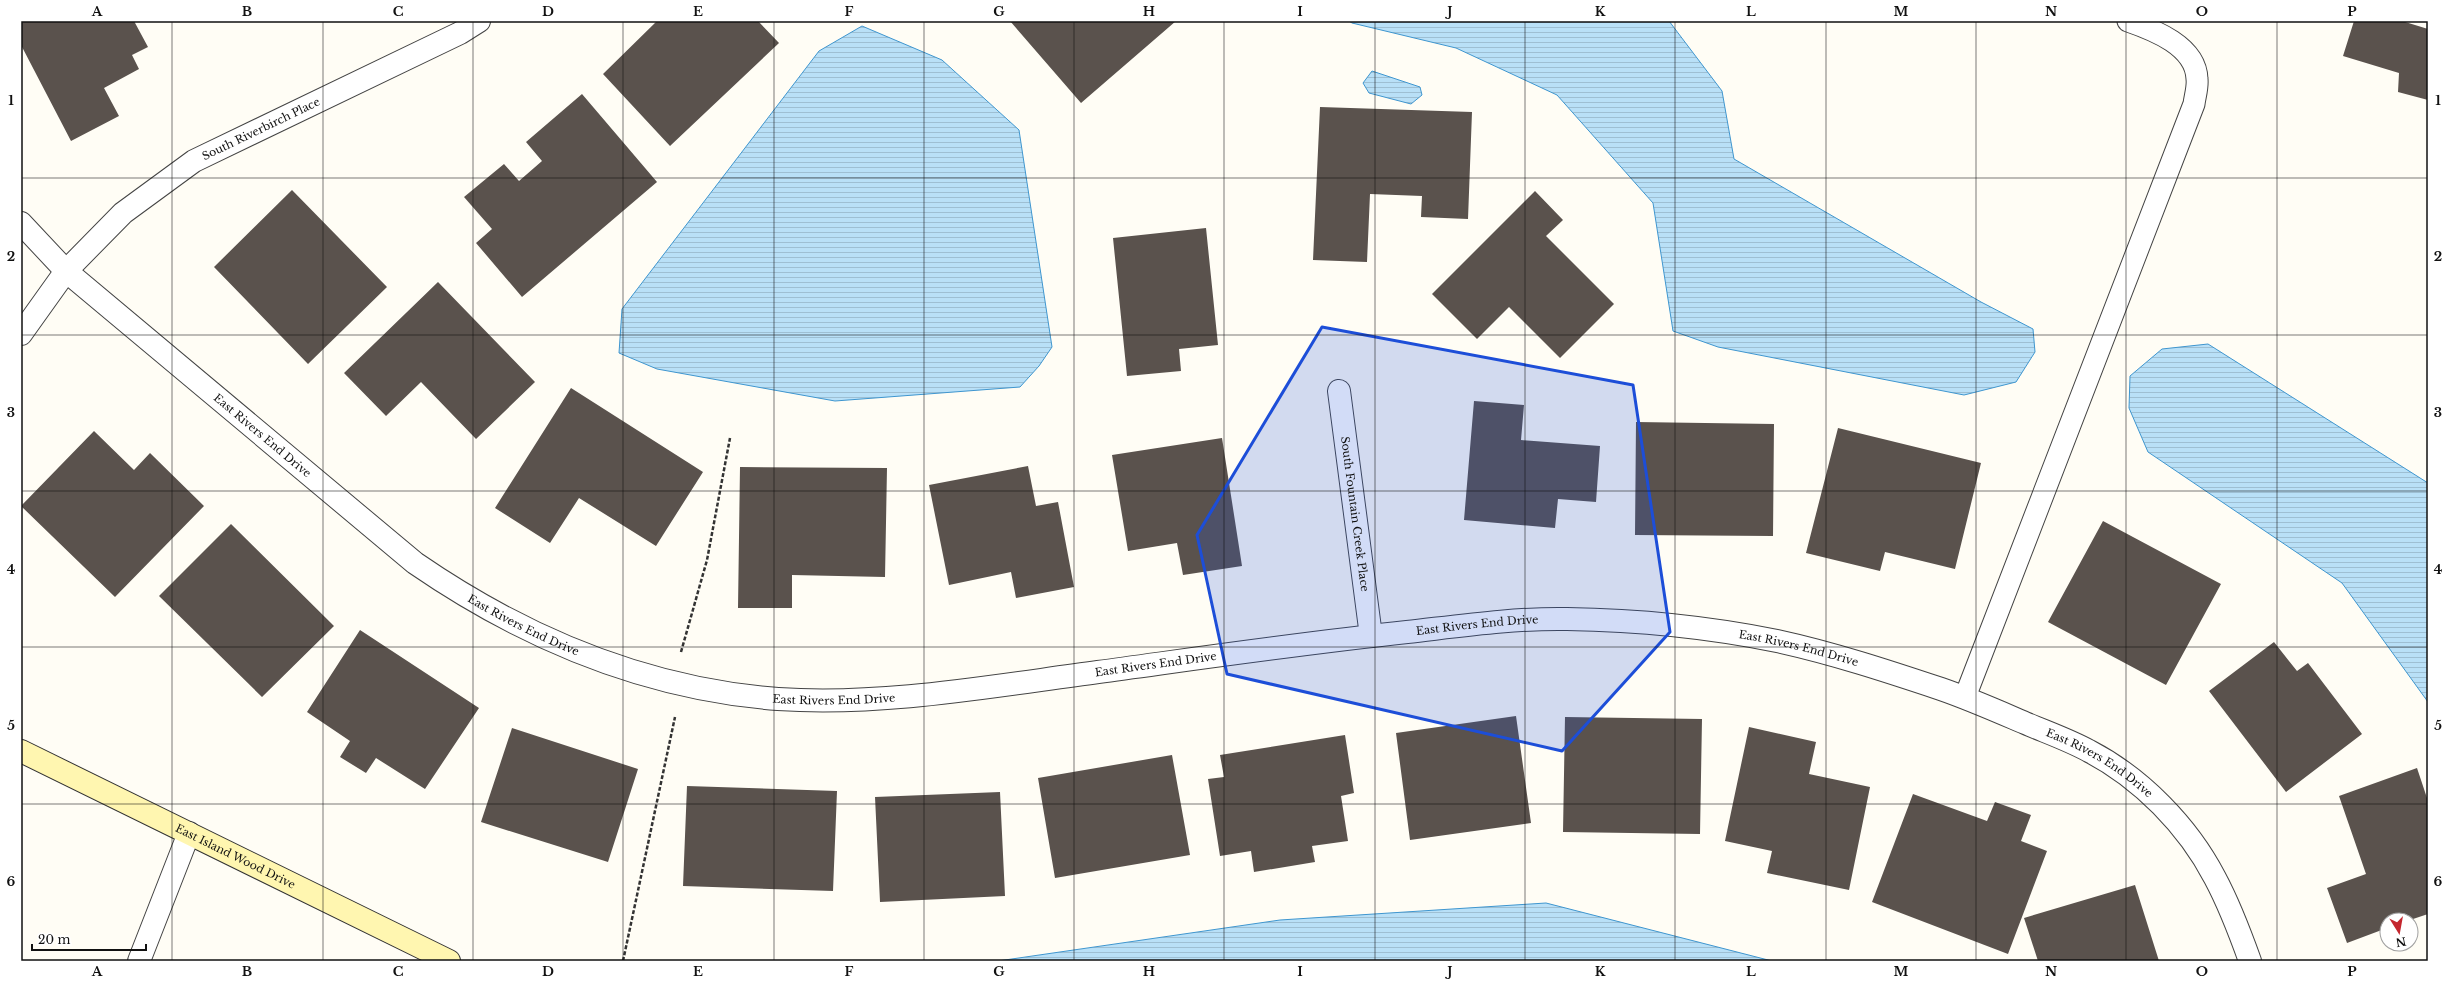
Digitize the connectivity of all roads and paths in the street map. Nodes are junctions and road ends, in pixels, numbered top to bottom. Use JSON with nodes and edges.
{"nodes":[{"id":1,"x":479,"y":21,"type":"edge"},
{"id":2,"x":2128,"y":21,"type":"edge"},
{"id":3,"x":21,"y":223,"type":"edge"},
{"id":4,"x":66,"y":271,"type":"junction"},
{"id":5,"x":21,"y":334,"type":"edge"},
{"id":6,"x":1339,"y":391,"type":"dead end"},
{"id":7,"x":730,"y":438,"type":"dead end"},
{"id":8,"x":1371,"y":636,"type":"junction"},
{"id":9,"x":681,"y":654,"type":"dead end"},
{"id":10,"x":1965,"y":697,"type":"junction"},
{"id":11,"x":675,"y":717,"type":"dead end"},
{"id":12,"x":21,"y":751,"type":"edge"},
{"id":13,"x":189,"y":833,"type":"junction"},
{"id":14,"x":139,"y":961,"type":"edge"},
{"id":15,"x":449,"y":961,"type":"edge"},
{"id":16,"x":623,"y":961,"type":"edge"},
{"id":17,"x":2250,"y":961,"type":"edge"}],
"edges":[{"from":1,"to":4,"type":"street","name":"South Riverbirch Place"},
{"from":2,"to":10,"type":"lane"},
{"from":3,"to":4,"type":"street","name":"East Rivers End Drive"},
{"from":4,"to":5,"type":"street","name":"South Riverbirch Place"},
{"from":4,"to":8,"type":"street","name":"East Rivers End Drive"},
{"from":6,"to":8,"type":"street","name":"South Fountain Creek Place"},
{"from":7,"to":9,"type":"path"},
{"from":8,"to":10,"type":"street","name":"East Rivers End Drive"},
{"from":10,"to":17,"type":"street","name":"East Rivers End Drive"},
{"from":11,"to":16,"type":"path"},
{"from":12,"to":13,"type":"street","name":"East Island Wood Drive"},
{"from":13,"to":14,"type":"street"},
{"from":13,"to":15,"type":"street","name":"East Island Wood Drive"}]}
